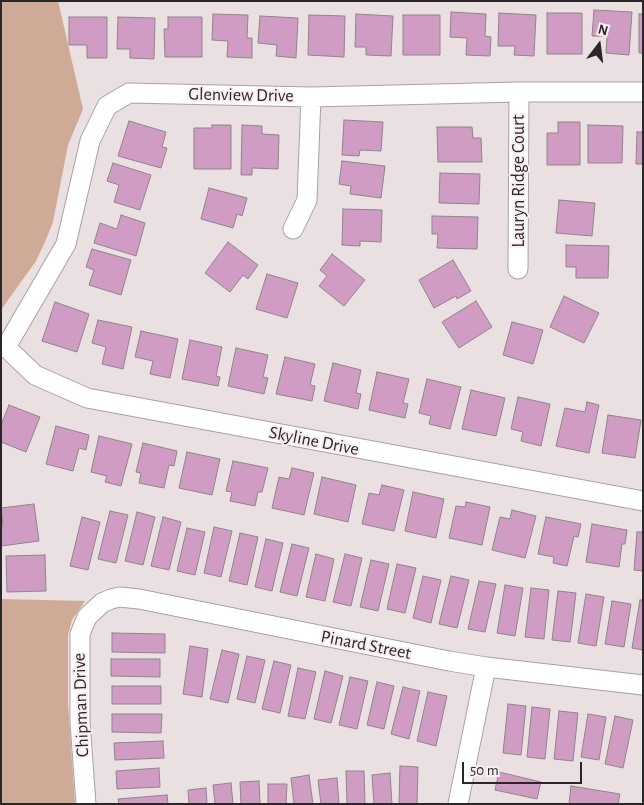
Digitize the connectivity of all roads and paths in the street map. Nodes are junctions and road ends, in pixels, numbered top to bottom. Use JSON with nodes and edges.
{"nodes":[{"id":1,"x":519,"y":92,"type":"junction"},
{"id":2,"x":643,"y":92,"type":"edge"},
{"id":3,"x":311,"y":97,"type":"junction"},
{"id":4,"x":293,"y":229,"type":"dead end"},
{"id":5,"x":518,"y":269,"type":"dead end"},
{"id":6,"x":4,"y":345,"type":"edge"},
{"id":7,"x":643,"y":502,"type":"edge"},
{"id":8,"x":94,"y":610,"type":"joint"},
{"id":9,"x":486,"y":667,"type":"junction"},
{"id":10,"x":643,"y":685,"type":"edge"},
{"id":11,"x":86,"y":804,"type":"edge"},
{"id":12,"x":458,"y":804,"type":"edge"}],
"edges":[{"from":1,"to":2,"type":"street","name":"Glenview Drive"},
{"from":1,"to":3,"type":"street","name":"Glenview Drive"},
{"from":1,"to":5,"type":"street","name":"Lauryn Ridge Court"},
{"from":3,"to":4,"type":"street"},
{"from":3,"to":6,"type":"street","name":"Glenview Drive"},
{"from":6,"to":7,"type":"street","name":"Skyline Drive"},
{"from":8,"to":9,"type":"street","name":"Pinard Street"},
{"from":8,"to":11,"type":"street","name":"Chipman Drive"},
{"from":9,"to":10,"type":"street","name":"Pinard Street"},
{"from":9,"to":12,"type":"street"}]}
